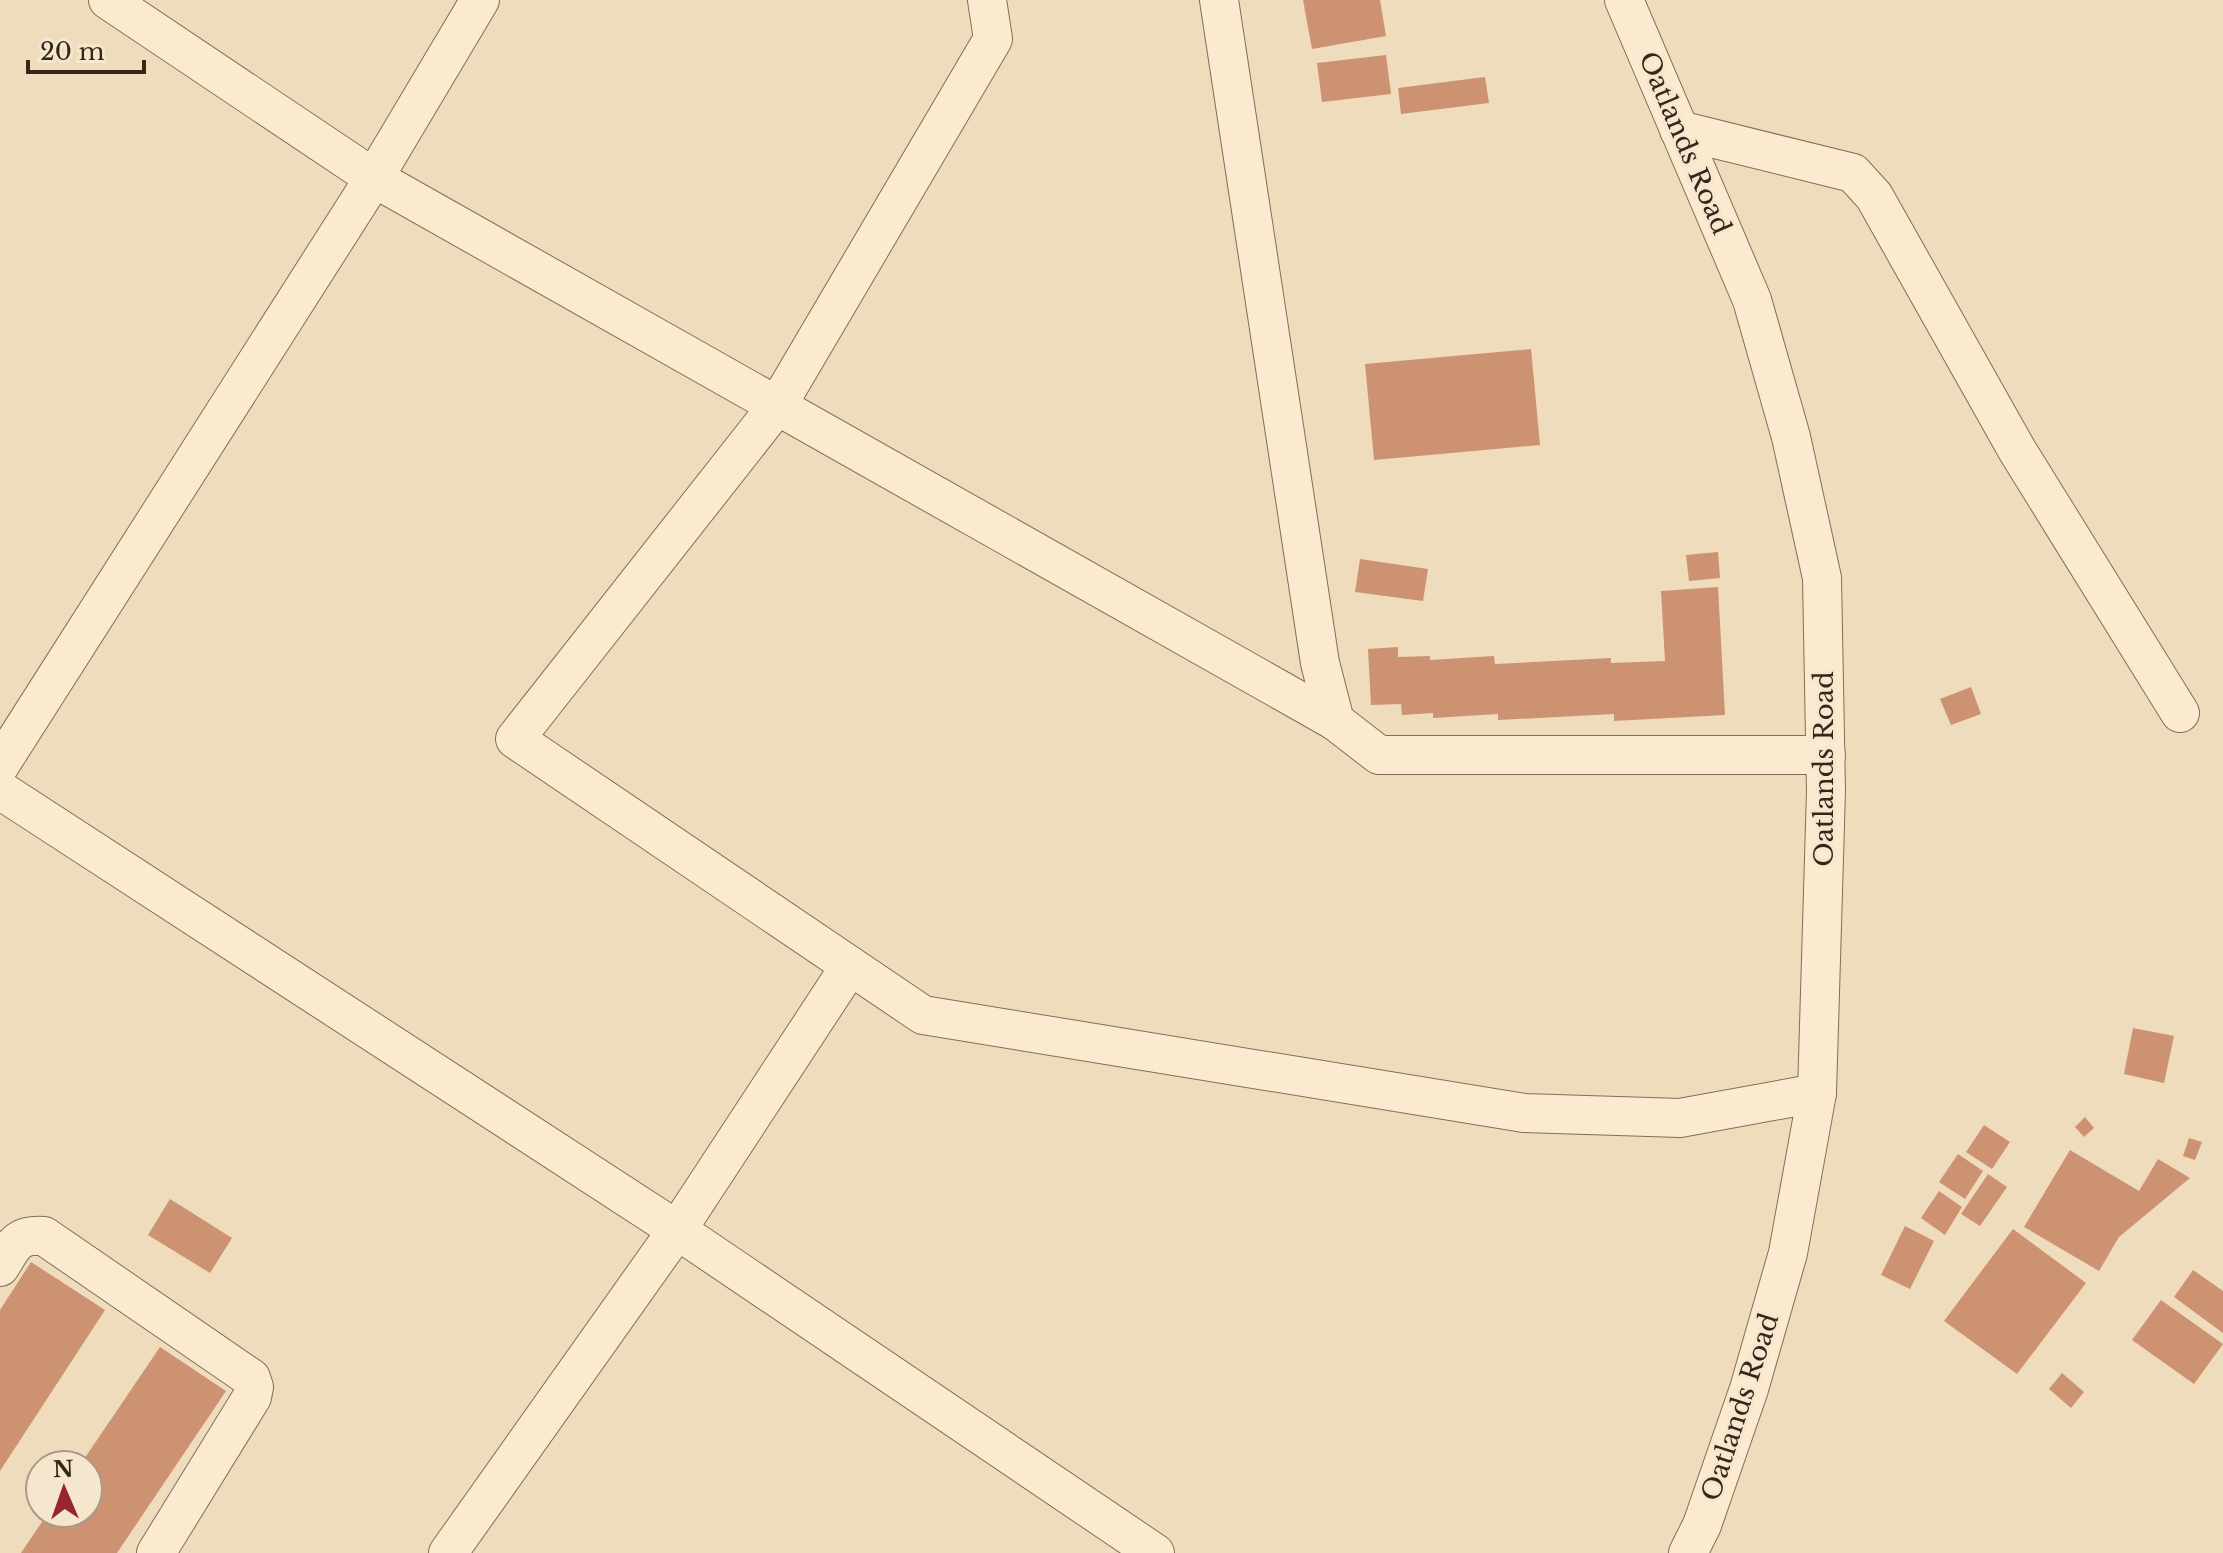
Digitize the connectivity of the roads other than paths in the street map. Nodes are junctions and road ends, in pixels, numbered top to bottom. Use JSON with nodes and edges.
{"nodes":[{"id":1,"x":108,"y":0,"type":"edge"},
{"id":2,"x":480,"y":0,"type":"edge"},
{"id":3,"x":987,"y":0,"type":"edge"},
{"id":4,"x":1219,"y":0,"type":"edge"},
{"id":5,"x":1624,"y":0,"type":"edge"},
{"id":6,"x":1679,"y":130,"type":"junction"},
{"id":7,"x":374,"y":178,"type":"junction"},
{"id":8,"x":777,"y":406,"type":"junction"},
{"id":9,"x":2180,"y":713,"type":"dead end"},
{"id":10,"x":1335,"y":721,"type":"junction"},
{"id":11,"x":1826,"y":755,"type":"junction"},
{"id":12,"x":0,"y":765,"type":"edge"},
{"id":13,"x":0,"y":790,"type":"edge"},
{"id":14,"x":850,"y":966,"type":"junction"},
{"id":15,"x":1817,"y":1093,"type":"junction"},
{"id":16,"x":677,"y":1230,"type":"junction"},
{"id":17,"x":0,"y":1267,"type":"edge"},
{"id":18,"x":156,"y":1553,"type":"edge"},
{"id":19,"x":448,"y":1553,"type":"edge"},
{"id":20,"x":1155,"y":1553,"type":"edge"},
{"id":21,"x":1688,"y":1553,"type":"edge"}],
"edges":[{"from":1,"to":7,"type":"street"},
{"from":2,"to":7,"type":"street"},
{"from":3,"to":8,"type":"street"},
{"from":4,"to":10,"type":"street"},
{"from":5,"to":6,"type":"street","name":"Oatlands Road"},
{"from":6,"to":9,"type":"street"},
{"from":6,"to":11,"type":"street","name":"Oatlands Road"},
{"from":7,"to":8,"type":"street"},
{"from":7,"to":12,"type":"street"},
{"from":8,"to":10,"type":"street"},
{"from":8,"to":14,"type":"street"},
{"from":10,"to":11,"type":"street"},
{"from":11,"to":15,"type":"street","name":"Oatlands Road"},
{"from":13,"to":16,"type":"street"},
{"from":14,"to":15,"type":"street"},
{"from":14,"to":16,"type":"street"},
{"from":15,"to":21,"type":"street","name":"Oatlands Road"},
{"from":16,"to":19,"type":"street"},
{"from":16,"to":20,"type":"street"},
{"from":17,"to":18,"type":"street"}]}
